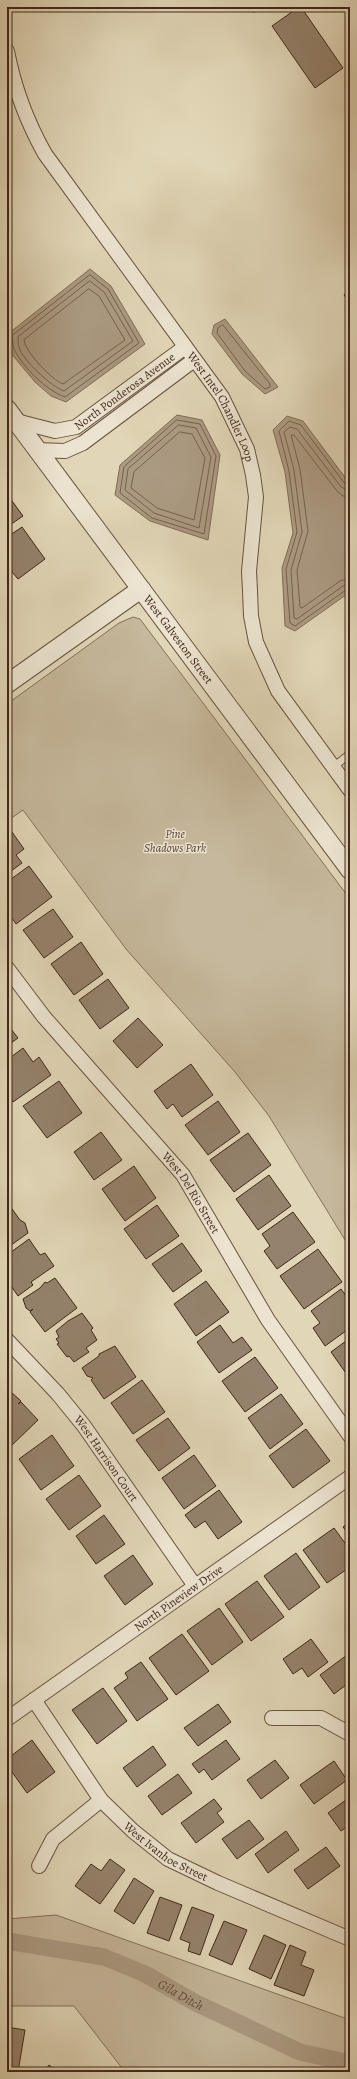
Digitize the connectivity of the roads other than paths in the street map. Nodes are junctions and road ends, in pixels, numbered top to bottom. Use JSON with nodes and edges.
{"nodes":[{"id":1,"x":7,"y":51,"type":"edge"},
{"id":2,"x":185,"y":347,"type":"junction"},
{"id":3,"x":194,"y":360,"type":"junction"},
{"id":4,"x":11,"y":415,"type":"edge"},
{"id":5,"x":37,"y":450,"type":"junction"},
{"id":6,"x":140,"y":589,"type":"junction"},
{"id":7,"x":7,"y":684,"type":"edge"},
{"id":8,"x":350,"y":754,"type":"edge"},
{"id":9,"x":333,"y":767,"type":"junction"},
{"id":10,"x":350,"y":790,"type":"edge"},
{"id":11,"x":350,"y":870,"type":"edge"},
{"id":12,"x":7,"y":968,"type":"edge"},
{"id":13,"x":7,"y":1340,"type":"edge"},
{"id":14,"x":350,"y":1436,"type":"edge"},
{"id":15,"x":350,"y":1477,"type":"edge"},
{"id":16,"x":195,"y":1586,"type":"junction"},
{"id":17,"x":34,"y":1700,"type":"junction"},
{"id":18,"x":272,"y":1718,"type":"dead end"},
{"id":19,"x":7,"y":1719,"type":"edge"},
{"id":20,"x":350,"y":1734,"type":"edge"},
{"id":21,"x":101,"y":1800,"type":"junction"},
{"id":22,"x":39,"y":1866,"type":"dead end"},
{"id":23,"x":349,"y":1940,"type":"edge"}],
"edges":[{"from":1,"to":2,"type":"street","name":"West Intel Chandler Loop"},
{"from":2,"to":3,"type":"street","name":"West Intel Chandler Loop"},
{"from":2,"to":4,"type":"street","name":"North Ponderosa Avenue"},
{"from":3,"to":5,"type":"street","name":"North Ponderosa Avenue"},
{"from":3,"to":9,"type":"street","name":"West Intel Chandler Loop"},
{"from":4,"to":5,"type":"street","name":"West Galveston Street"},
{"from":5,"to":6,"type":"street","name":"West Galveston Street"},
{"from":6,"to":7,"type":"street"},
{"from":6,"to":11,"type":"street","name":"West Galveston Street"},
{"from":8,"to":9,"type":"lane"},
{"from":9,"to":10,"type":"street","name":"West Intel Chandler Loop"},
{"from":12,"to":14,"type":"street","name":"West Del Rio Street"},
{"from":13,"to":16,"type":"street","name":"West Harrison Court"},
{"from":15,"to":16,"type":"street","name":"North Pineview Drive"},
{"from":16,"to":17,"type":"street","name":"North Pineview Drive"},
{"from":17,"to":19,"type":"street","name":"North Pineview Drive"},
{"from":17,"to":21,"type":"street","name":"West Ivanhoe Street"},
{"from":18,"to":20,"type":"street"},
{"from":21,"to":22,"type":"street"},
{"from":21,"to":23,"type":"street","name":"West Ivanhoe Street"}]}
